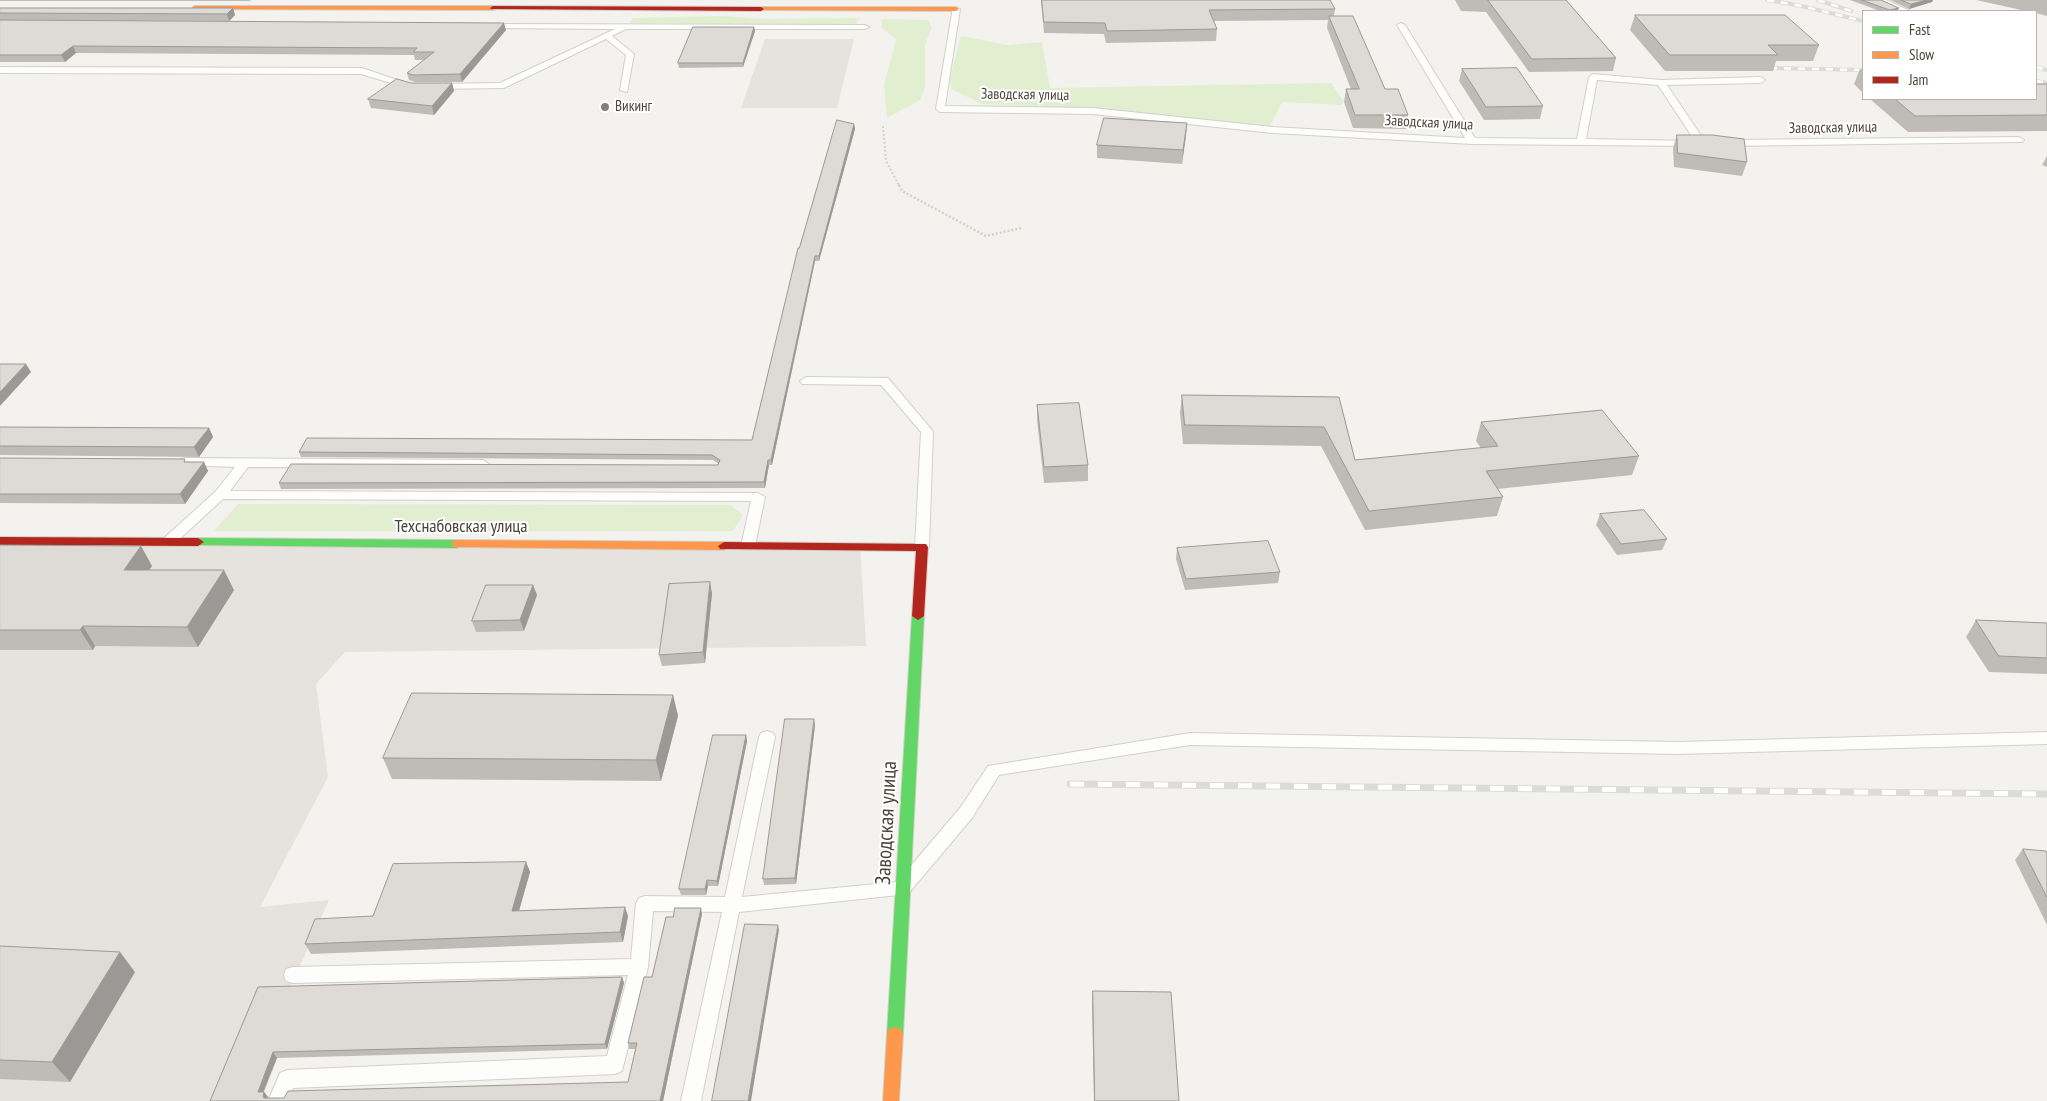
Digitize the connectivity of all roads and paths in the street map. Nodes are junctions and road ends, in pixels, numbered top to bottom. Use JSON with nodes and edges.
{"nodes":[{"id":1,"x":1879,"y":0,"type":"edge"},
{"id":2,"x":179,"y":8,"type":"edge"},
{"id":3,"x":956,"y":9,"type":"joint"},
{"id":4,"x":1904,"y":10,"type":"edge"},
{"id":5,"x":1401,"y":25,"type":"dead end"},
{"id":6,"x":476,"y":26,"type":"edge"},
{"id":7,"x":626,"y":26,"type":"junction"},
{"id":8,"x":865,"y":27,"type":"dead end"},
{"id":9,"x":606,"y":36,"type":"junction"},
{"id":10,"x":0,"y":70,"type":"edge"},
{"id":11,"x":1761,"y":80,"type":"dead end"},
{"id":12,"x":1661,"y":83,"type":"junction"},
{"id":13,"x":624,"y":90,"type":"dead end"},
{"id":14,"x":883,"y":126,"type":"dead end"},
{"id":15,"x":1472,"y":140,"type":"junction"},
{"id":16,"x":2019,"y":140,"type":"dead end"},
{"id":17,"x":1581,"y":142,"type":"junction"},
{"id":18,"x":1710,"y":143,"type":"junction"},
{"id":19,"x":1021,"y":228,"type":"dead end"},
{"id":20,"x":806,"y":381,"type":"dead end"},
{"id":21,"x":176,"y":462,"type":"edge"},
{"id":22,"x":244,"y":462,"type":"junction"},
{"id":23,"x":494,"y":464,"type":"edge"},
{"id":24,"x":220,"y":495,"type":"junction"},
{"id":25,"x":0,"y":540,"type":"edge"},
{"id":26,"x":168,"y":542,"type":"junction"},
{"id":27,"x":748,"y":546,"type":"junction"},
{"id":28,"x":922,"y":547,"type":"junction"},
{"id":29,"x":767,"y":737,"type":"dead end"},
{"id":30,"x":2047,"y":738,"type":"edge"},
{"id":31,"x":902,"y":889,"type":"junction"},
{"id":32,"x":732,"y":905,"type":"junction"},
{"id":33,"x":638,"y":967,"type":"junction"},
{"id":34,"x":293,"y":975,"type":"dead end"},
{"id":35,"x":278,"y":1101,"type":"edge"},
{"id":36,"x":691,"y":1101,"type":"edge"},
{"id":37,"x":891,"y":1101,"type":"edge"}],
"edges":[{"from":1,"to":4,"type":"lane"},
{"from":2,"to":3,"type":"street"},
{"from":3,"to":15,"type":"lane","name":"Заводская улица"},
{"from":5,"to":15,"type":"lane"},
{"from":6,"to":7,"type":"lane"},
{"from":7,"to":8,"type":"lane"},
{"from":7,"to":9,"type":"lane"},
{"from":9,"to":10,"type":"lane"},
{"from":9,"to":13,"type":"lane"},
{"from":11,"to":12,"type":"lane"},
{"from":12,"to":17,"type":"lane"},
{"from":12,"to":18,"type":"lane"},
{"from":14,"to":19,"type":"path"},
{"from":15,"to":17,"type":"lane","name":"Заводская улица"},
{"from":16,"to":18,"type":"lane","name":"Заводская улица"},
{"from":17,"to":18,"type":"lane","name":"Заводская улица"},
{"from":20,"to":28,"type":"lane"},
{"from":21,"to":22,"type":"lane"},
{"from":22,"to":23,"type":"lane"},
{"from":22,"to":24,"type":"lane"},
{"from":24,"to":26,"type":"lane"},
{"from":24,"to":27,"type":"lane"},
{"from":25,"to":26,"type":"street","name":"Техснабовская улица"},
{"from":26,"to":27,"type":"street","name":"Техснабовская улица"},
{"from":27,"to":28,"type":"street","name":"Техснабовская улица"},
{"from":28,"to":31,"type":"street","name":"Заводская улица"},
{"from":29,"to":32,"type":"lane"},
{"from":30,"to":31,"type":"lane"},
{"from":31,"to":32,"type":"lane"},
{"from":31,"to":37,"type":"street","name":"Заводская улица"},
{"from":32,"to":33,"type":"lane"},
{"from":32,"to":36,"type":"lane"},
{"from":33,"to":34,"type":"lane"},
{"from":33,"to":35,"type":"lane"}]}
